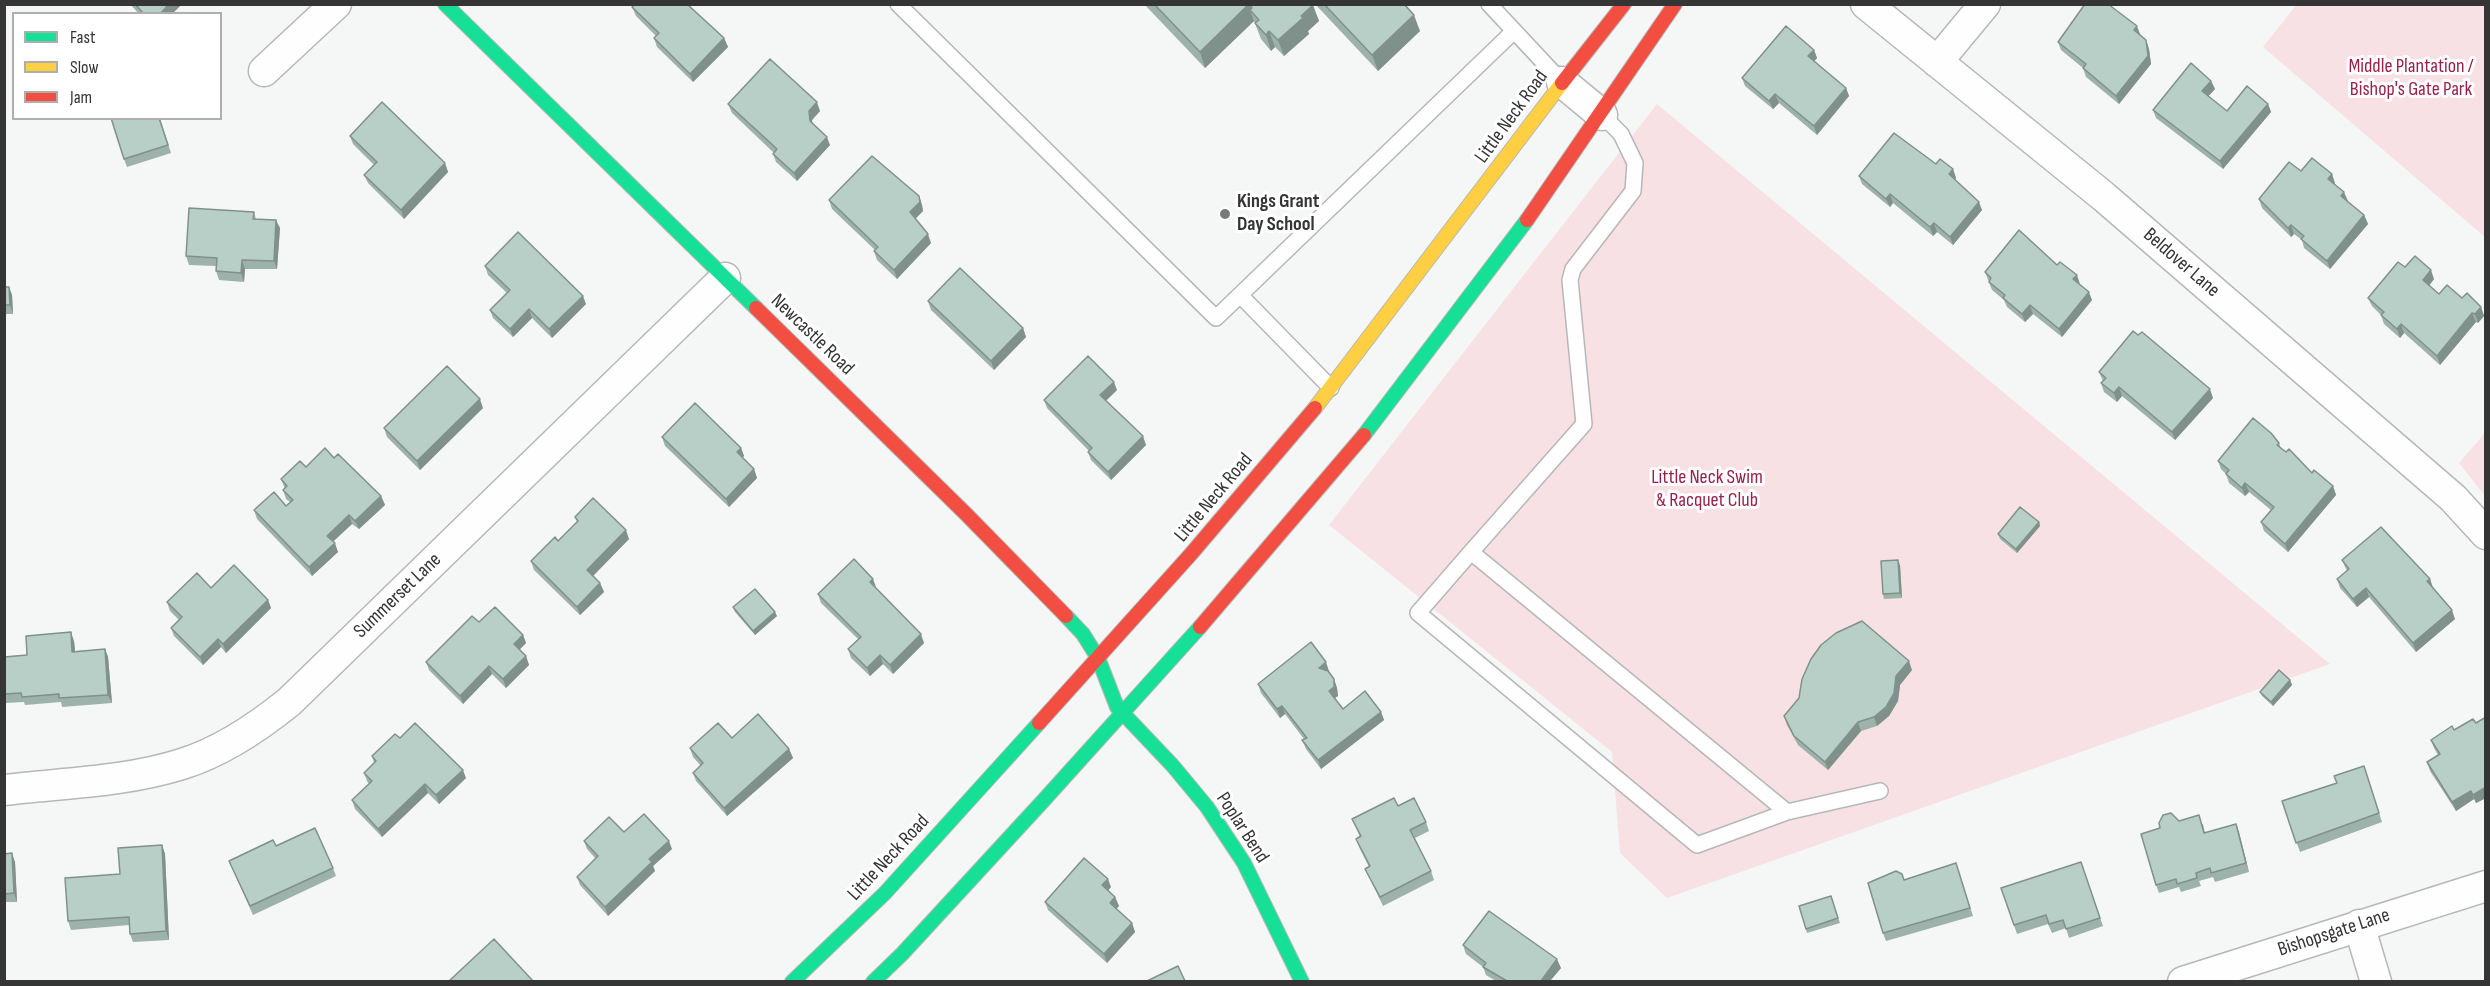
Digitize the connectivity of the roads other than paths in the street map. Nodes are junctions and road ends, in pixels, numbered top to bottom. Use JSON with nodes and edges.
{"nodes":[{"id":1,"x":336,"y":4,"type":"edge"},
{"id":2,"x":445,"y":4,"type":"edge"},
{"id":3,"x":898,"y":4,"type":"edge"},
{"id":4,"x":1489,"y":4,"type":"edge"},
{"id":5,"x":1624,"y":4,"type":"edge"},
{"id":6,"x":1675,"y":4,"type":"edge"},
{"id":7,"x":1866,"y":4,"type":"edge"},
{"id":8,"x":1985,"y":4,"type":"edge"},
{"id":9,"x":1514,"y":31,"type":"junction"},
{"id":10,"x":1937,"y":62,"type":"junction"},
{"id":11,"x":264,"y":71,"type":"dead end"},
{"id":12,"x":1562,"y":82,"type":"junction"},
{"id":13,"x":1602,"y":115,"type":"junction"},
{"id":14,"x":725,"y":278,"type":"junction"},
{"id":15,"x":1240,"y":295,"type":"junction"},
{"id":16,"x":1331,"y":388,"type":"junction"},
{"id":17,"x":2486,"y":534,"type":"edge"},
{"id":18,"x":1471,"y":552,"type":"junction"},
{"id":19,"x":1098,"y":658,"type":"junction"},
{"id":20,"x":1123,"y":715,"type":"junction"},
{"id":21,"x":4,"y":790,"type":"edge"},
{"id":22,"x":1880,"y":791,"type":"dead end"},
{"id":23,"x":1787,"y":812,"type":"junction"},
{"id":24,"x":2486,"y":886,"type":"edge"},
{"id":25,"x":2359,"y":925,"type":"junction"},
{"id":26,"x":792,"y":981,"type":"edge"},
{"id":27,"x":873,"y":981,"type":"edge"},
{"id":28,"x":1302,"y":981,"type":"edge"},
{"id":29,"x":2183,"y":981,"type":"edge"},
{"id":30,"x":2376,"y":981,"type":"edge"}],
"edges":[{"from":1,"to":11,"type":"street"},
{"from":2,"to":14,"type":"street","name":"Newcastle Road"},
{"from":3,"to":15,"type":"lane"},
{"from":4,"to":9,"type":"lane"},
{"from":5,"to":12,"type":"street","name":"Little Neck Road"},
{"from":6,"to":13,"type":"street"},
{"from":7,"to":10,"type":"street","name":"Beldover Lane"},
{"from":8,"to":10,"type":"street"},
{"from":9,"to":12,"type":"lane"},
{"from":9,"to":15,"type":"lane"},
{"from":10,"to":17,"type":"street","name":"Beldover Lane"},
{"from":12,"to":13,"type":"street"},
{"from":12,"to":16,"type":"street","name":"Little Neck Road"},
{"from":13,"to":18,"type":"lane"},
{"from":13,"to":20,"type":"street"},
{"from":14,"to":19,"type":"street","name":"Newcastle Road"},
{"from":14,"to":21,"type":"street","name":"Summerset Lane"},
{"from":15,"to":16,"type":"lane"},
{"from":16,"to":19,"type":"street","name":"Little Neck Road"},
{"from":18,"to":23,"type":"lane"},
{"from":18,"to":23,"type":"lane"},
{"from":19,"to":20,"type":"street","name":"Newcastle Road"},
{"from":19,"to":26,"type":"street","name":"Little Neck Road"},
{"from":20,"to":27,"type":"street"},
{"from":20,"to":28,"type":"street","name":"Poplar Bend"},
{"from":22,"to":23,"type":"lane"},
{"from":24,"to":25,"type":"street","name":"Bishopsgate Lane"},
{"from":25,"to":29,"type":"street","name":"Bishopsgate Lane"},
{"from":25,"to":30,"type":"street"}]}
